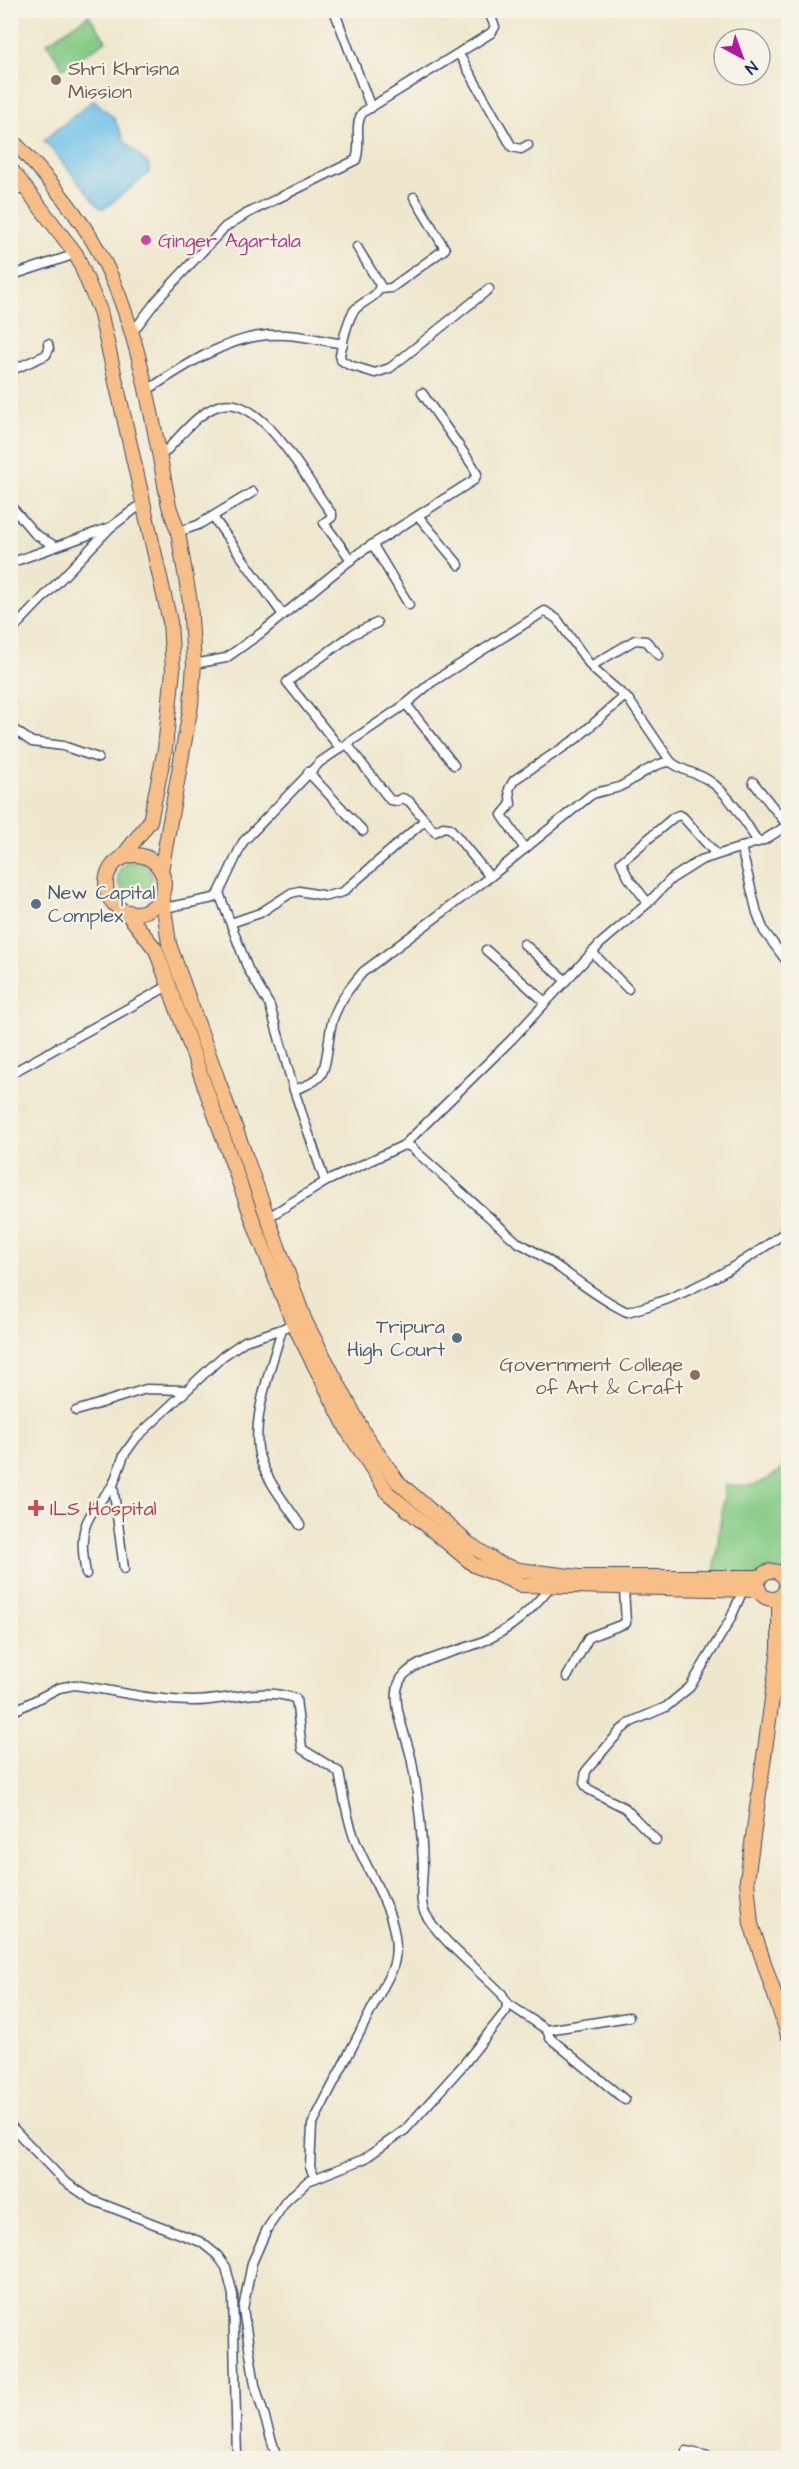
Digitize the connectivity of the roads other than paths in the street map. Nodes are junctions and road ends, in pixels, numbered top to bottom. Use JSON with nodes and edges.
{"nodes":[{"id":1,"x":334,"y":10,"type":"edge"},
{"id":2,"x":488,"y":10,"type":"edge"},
{"id":3,"x":459,"y":54,"type":"junction"},
{"id":4,"x":371,"y":108,"type":"junction"},
{"id":5,"x":10,"y":138,"type":"edge"},
{"id":6,"x":528,"y":145,"type":"dead end"},
{"id":7,"x":10,"y":168,"type":"edge"},
{"id":8,"x":26,"y":187,"type":"junction"},
{"id":9,"x":10,"y":193,"type":"edge"},
{"id":10,"x":414,"y":198,"type":"dead end"},
{"id":11,"x":357,"y":247,"type":"dead end"},
{"id":12,"x":76,"y":254,"type":"junction"},
{"id":13,"x":10,"y":276,"type":"edge"},
{"id":14,"x":380,"y":289,"type":"junction"},
{"id":15,"x":489,"y":289,"type":"dead end"},
{"id":16,"x":131,"y":334,"type":"junction"},
{"id":17,"x":48,"y":344,"type":"dead end"},
{"id":18,"x":343,"y":344,"type":"junction"},
{"id":19,"x":10,"y":371,"type":"edge"},
{"id":20,"x":146,"y":391,"type":"junction"},
{"id":21,"x":422,"y":393,"type":"dead end"},
{"id":22,"x":160,"y":457,"type":"junction"},
{"id":23,"x":253,"y":492,"type":"dead end"},
{"id":24,"x":143,"y":503,"type":"junction"},
{"id":25,"x":10,"y":505,"type":"edge"},
{"id":26,"x":213,"y":517,"type":"junction"},
{"id":27,"x":419,"y":517,"type":"junction"},
{"id":28,"x":111,"y":527,"type":"junction"},
{"id":29,"x":178,"y":532,"type":"junction"},
{"id":30,"x":373,"y":545,"type":"junction"},
{"id":31,"x":55,"y":546,"type":"junction"},
{"id":32,"x":351,"y":560,"type":"junction"},
{"id":33,"x":10,"y":563,"type":"edge"},
{"id":34,"x":459,"y":565,"type":"dead end"},
{"id":35,"x":409,"y":605,"type":"dead end"},
{"id":36,"x":283,"y":615,"type":"junction"},
{"id":37,"x":377,"y":623,"type":"dead end"},
{"id":38,"x":10,"y":632,"type":"edge"},
{"id":39,"x":659,"y":655,"type":"dead end"},
{"id":40,"x":194,"y":664,"type":"junction"},
{"id":41,"x":591,"y":666,"type":"junction"},
{"id":42,"x":625,"y":696,"type":"junction"},
{"id":43,"x":10,"y":702,"type":"edge"},
{"id":44,"x":406,"y":704,"type":"junction"},
{"id":45,"x":11,"y":727,"type":"edge"},
{"id":46,"x":343,"y":746,"type":"junction"},
{"id":47,"x":98,"y":758,"type":"dead end"},
{"id":48,"x":671,"y":762,"type":"junction"},
{"id":49,"x":454,"y":765,"type":"dead end"},
{"id":50,"x":308,"y":772,"type":"junction"},
{"id":51,"x":753,"y":782,"type":"dead end"},
{"id":52,"x":424,"y":821,"type":"junction"},
{"id":53,"x":787,"y":829,"type":"edge"},
{"id":54,"x":363,"y":831,"type":"dead end"},
{"id":55,"x":758,"y":842,"type":"junction"},
{"id":56,"x":741,"y":847,"type":"junction"},
{"id":57,"x":525,"y":849,"type":"junction"},
{"id":58,"x":716,"y":854,"type":"junction"},
{"id":59,"x":120,"y":860,"type":"junction"},
{"id":60,"x":161,"y":872,"type":"junction"},
{"id":61,"x":490,"y":877,"type":"junction"},
{"id":62,"x":162,"y":893,"type":"junction"},
{"id":63,"x":219,"y":893,"type":"junction"},
{"id":64,"x":648,"y":903,"type":"junction"},
{"id":65,"x":164,"y":908,"type":"junction"},
{"id":66,"x":126,"y":912,"type":"junction"},
{"id":67,"x":231,"y":923,"type":"junction"},
{"id":68,"x":524,"y":944,"type":"dead end"},
{"id":69,"x":486,"y":950,"type":"dead end"},
{"id":70,"x":592,"y":951,"type":"junction"},
{"id":71,"x":789,"y":963,"type":"edge"},
{"id":72,"x":565,"y":980,"type":"junction"},
{"id":73,"x":168,"y":986,"type":"junction"},
{"id":74,"x":628,"y":989,"type":"dead end"},
{"id":75,"x":544,"y":1001,"type":"junction"},
{"id":76,"x":10,"y":1074,"type":"edge"},
{"id":77,"x":294,"y":1090,"type":"junction"},
{"id":78,"x":404,"y":1145,"type":"junction"},
{"id":79,"x":325,"y":1182,"type":"junction"},
{"id":80,"x":267,"y":1218,"type":"junction"},
{"id":81,"x":789,"y":1230,"type":"edge"},
{"id":82,"x":287,"y":1326,"type":"junction"},
{"id":83,"x":185,"y":1390,"type":"junction"},
{"id":84,"x":76,"y":1411,"type":"dead end"},
{"id":85,"x":112,"y":1485,"type":"junction"},
{"id":86,"x":300,"y":1525,"type":"dead end"},
{"id":87,"x":124,"y":1569,"type":"dead end"},
{"id":88,"x":86,"y":1574,"type":"dead end"},
{"id":89,"x":787,"y":1580,"type":"edge"},
{"id":90,"x":759,"y":1584,"type":"junction"},
{"id":91,"x":550,"y":1587,"type":"junction"},
{"id":92,"x":624,"y":1588,"type":"junction"},
{"id":93,"x":743,"y":1590,"type":"junction"},
{"id":94,"x":779,"y":1598,"type":"junction"},
{"id":95,"x":567,"y":1677,"type":"dead end"},
{"id":96,"x":10,"y":1713,"type":"edge"},
{"id":97,"x":656,"y":1840,"type":"dead end"},
{"id":98,"x":507,"y":2003,"type":"junction"},
{"id":99,"x":629,"y":2017,"type":"dead end"},
{"id":100,"x":547,"y":2030,"type":"junction"},
{"id":101,"x":789,"y":2035,"type":"edge"},
{"id":102,"x":625,"y":2100,"type":"dead end"},
{"id":103,"x":10,"y":2125,"type":"edge"},
{"id":104,"x":315,"y":2178,"type":"junction"},
{"id":105,"x":686,"y":2451,"type":"dead end"},
{"id":106,"x":237,"y":2458,"type":"edge"},
{"id":107,"x":277,"y":2458,"type":"edge"},
{"id":108,"x":717,"y":2458,"type":"edge"}],
"edges":[{"from":1,"to":4,"type":"street"},
{"from":2,"to":3,"type":"street"},
{"from":3,"to":4,"type":"street"},
{"from":3,"to":6,"type":"street"},
{"from":4,"to":16,"type":"street"},
{"from":5,"to":16,"type":"main road"},
{"from":7,"to":8,"type":"main road"},
{"from":8,"to":9,"type":"street"},
{"from":8,"to":12,"type":"main road"},
{"from":10,"to":14,"type":"street"},
{"from":11,"to":14,"type":"street"},
{"from":12,"to":13,"type":"street"},
{"from":12,"to":24,"type":"main road"},
{"from":14,"to":18,"type":"street"},
{"from":15,"to":18,"type":"street"},
{"from":16,"to":20,"type":"main road"},
{"from":17,"to":19,"type":"street"},
{"from":18,"to":20,"type":"street"},
{"from":20,"to":22,"type":"main road"},
{"from":21,"to":27,"type":"street"},
{"from":22,"to":29,"type":"main road"},
{"from":22,"to":32,"type":"street"},
{"from":23,"to":26,"type":"street"},
{"from":24,"to":28,"type":"street"},
{"from":24,"to":59,"type":"main road"},
{"from":25,"to":31,"type":"street"},
{"from":26,"to":29,"type":"street"},
{"from":26,"to":36,"type":"street"},
{"from":27,"to":30,"type":"street"},
{"from":27,"to":34,"type":"street"},
{"from":28,"to":31,"type":"street"},
{"from":28,"to":38,"type":"street"},
{"from":29,"to":40,"type":"main road"},
{"from":30,"to":32,"type":"street"},
{"from":30,"to":35,"type":"street"},
{"from":31,"to":33,"type":"street"},
{"from":32,"to":36,"type":"street"},
{"from":36,"to":40,"type":"street"},
{"from":37,"to":46,"type":"street"},
{"from":39,"to":41,"type":"street"},
{"from":40,"to":60,"type":"main road"},
{"from":41,"to":42,"type":"street"},
{"from":41,"to":44,"type":"street"},
{"from":42,"to":48,"type":"street"},
{"from":42,"to":57,"type":"street"},
{"from":43,"to":45,"type":"street"},
{"from":44,"to":46,"type":"street"},
{"from":44,"to":49,"type":"street"},
{"from":45,"to":47,"type":"street"},
{"from":46,"to":50,"type":"street"},
{"from":46,"to":52,"type":"street"},
{"from":48,"to":55,"type":"street"},
{"from":48,"to":57,"type":"street"},
{"from":50,"to":54,"type":"street"},
{"from":50,"to":63,"type":"street"},
{"from":51,"to":53,"type":"street"},
{"from":52,"to":61,"type":"street"},
{"from":52,"to":67,"type":"street"},
{"from":53,"to":55,"type":"street"},
{"from":55,"to":56,"type":"street"},
{"from":56,"to":58,"type":"street"},
{"from":56,"to":71,"type":"street"},
{"from":57,"to":61,"type":"street"},
{"from":58,"to":64,"type":"street"},
{"from":58,"to":64,"type":"street"},
{"from":59,"to":60,"type":"main road"},
{"from":59,"to":66,"type":"main road"},
{"from":60,"to":62,"type":"main road"},
{"from":61,"to":77,"type":"street"},
{"from":62,"to":65,"type":"main road"},
{"from":62,"to":66,"type":"main road"},
{"from":63,"to":65,"type":"street"},
{"from":63,"to":67,"type":"street"},
{"from":64,"to":70,"type":"street"},
{"from":65,"to":80,"type":"main road"},
{"from":66,"to":73,"type":"main road"},
{"from":67,"to":77,"type":"street"},
{"from":68,"to":72,"type":"street"},
{"from":69,"to":75,"type":"street"},
{"from":70,"to":72,"type":"street"},
{"from":70,"to":74,"type":"street"},
{"from":72,"to":75,"type":"street"},
{"from":73,"to":76,"type":"street"},
{"from":73,"to":82,"type":"main road"},
{"from":75,"to":78,"type":"street"},
{"from":77,"to":79,"type":"street"},
{"from":78,"to":79,"type":"street"},
{"from":78,"to":81,"type":"street"},
{"from":79,"to":80,"type":"street"},
{"from":80,"to":90,"type":"main road"},
{"from":82,"to":83,"type":"street"},
{"from":82,"to":86,"type":"street"},
{"from":82,"to":91,"type":"main road"},
{"from":83,"to":84,"type":"street"},
{"from":83,"to":85,"type":"street"},
{"from":85,"to":87,"type":"street"},
{"from":85,"to":88,"type":"street"},
{"from":89,"to":90,"type":"main road"},
{"from":89,"to":94,"type":"main road"},
{"from":90,"to":93,"type":"main road"},
{"from":90,"to":94,"type":"main road"},
{"from":91,"to":92,"type":"main road"},
{"from":91,"to":98,"type":"street"},
{"from":92,"to":93,"type":"main road"},
{"from":92,"to":95,"type":"street"},
{"from":93,"to":97,"type":"street"},
{"from":94,"to":101,"type":"main road"},
{"from":96,"to":104,"type":"street"},
{"from":98,"to":100,"type":"street"},
{"from":98,"to":104,"type":"street"},
{"from":99,"to":100,"type":"street"},
{"from":100,"to":102,"type":"street"},
{"from":103,"to":106,"type":"street"},
{"from":104,"to":107,"type":"street"},
{"from":105,"to":108,"type":"street"}]}
